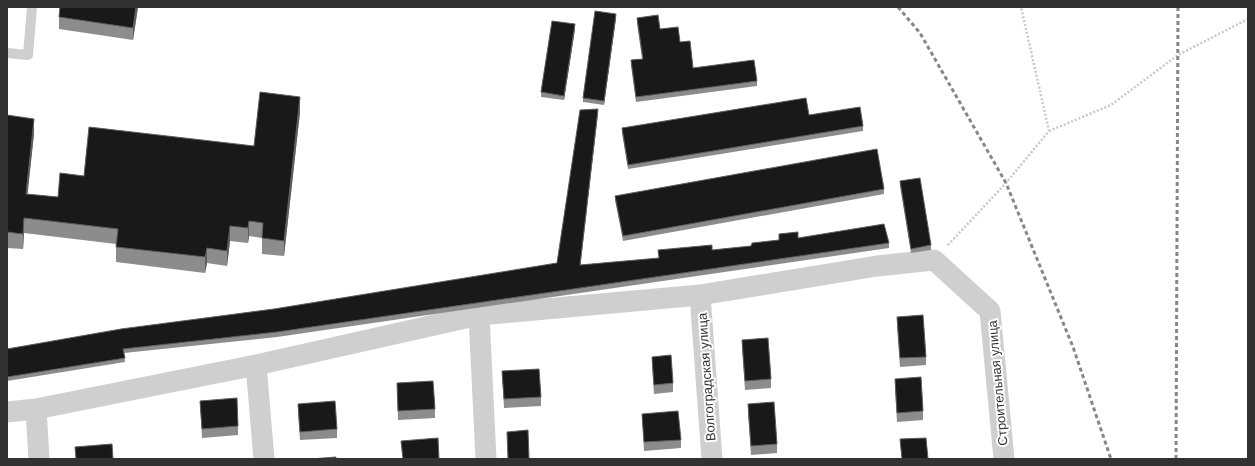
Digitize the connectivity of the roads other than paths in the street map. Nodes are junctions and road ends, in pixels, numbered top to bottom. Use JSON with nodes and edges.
{"nodes":[{"id":1,"x":32,"y":7,"type":"edge"},
{"id":2,"x":7,"y":53,"type":"edge"},
{"id":3,"x":700,"y":295,"type":"junction"},
{"id":4,"x":479,"y":315,"type":"junction"},
{"id":5,"x":256,"y":365,"type":"junction"},
{"id":6,"x":36,"y":409,"type":"junction"},
{"id":7,"x":7,"y":412,"type":"edge"},
{"id":8,"x":39,"y":459,"type":"edge"},
{"id":9,"x":264,"y":459,"type":"edge"},
{"id":10,"x":486,"y":459,"type":"edge"},
{"id":11,"x":712,"y":459,"type":"edge"},
{"id":12,"x":1004,"y":459,"type":"edge"}],
"edges":[{"from":1,"to":2,"type":"lane"},
{"from":3,"to":4,"type":"street"},
{"from":3,"to":11,"type":"street","name":"Волгоградская улица"},
{"from":3,"to":12,"type":"street","name":"Строительная улица"},
{"from":4,"to":5,"type":"street"},
{"from":4,"to":10,"type":"street"},
{"from":5,"to":6,"type":"street"},
{"from":5,"to":9,"type":"street"},
{"from":6,"to":7,"type":"street"},
{"from":6,"to":8,"type":"street"}]}
